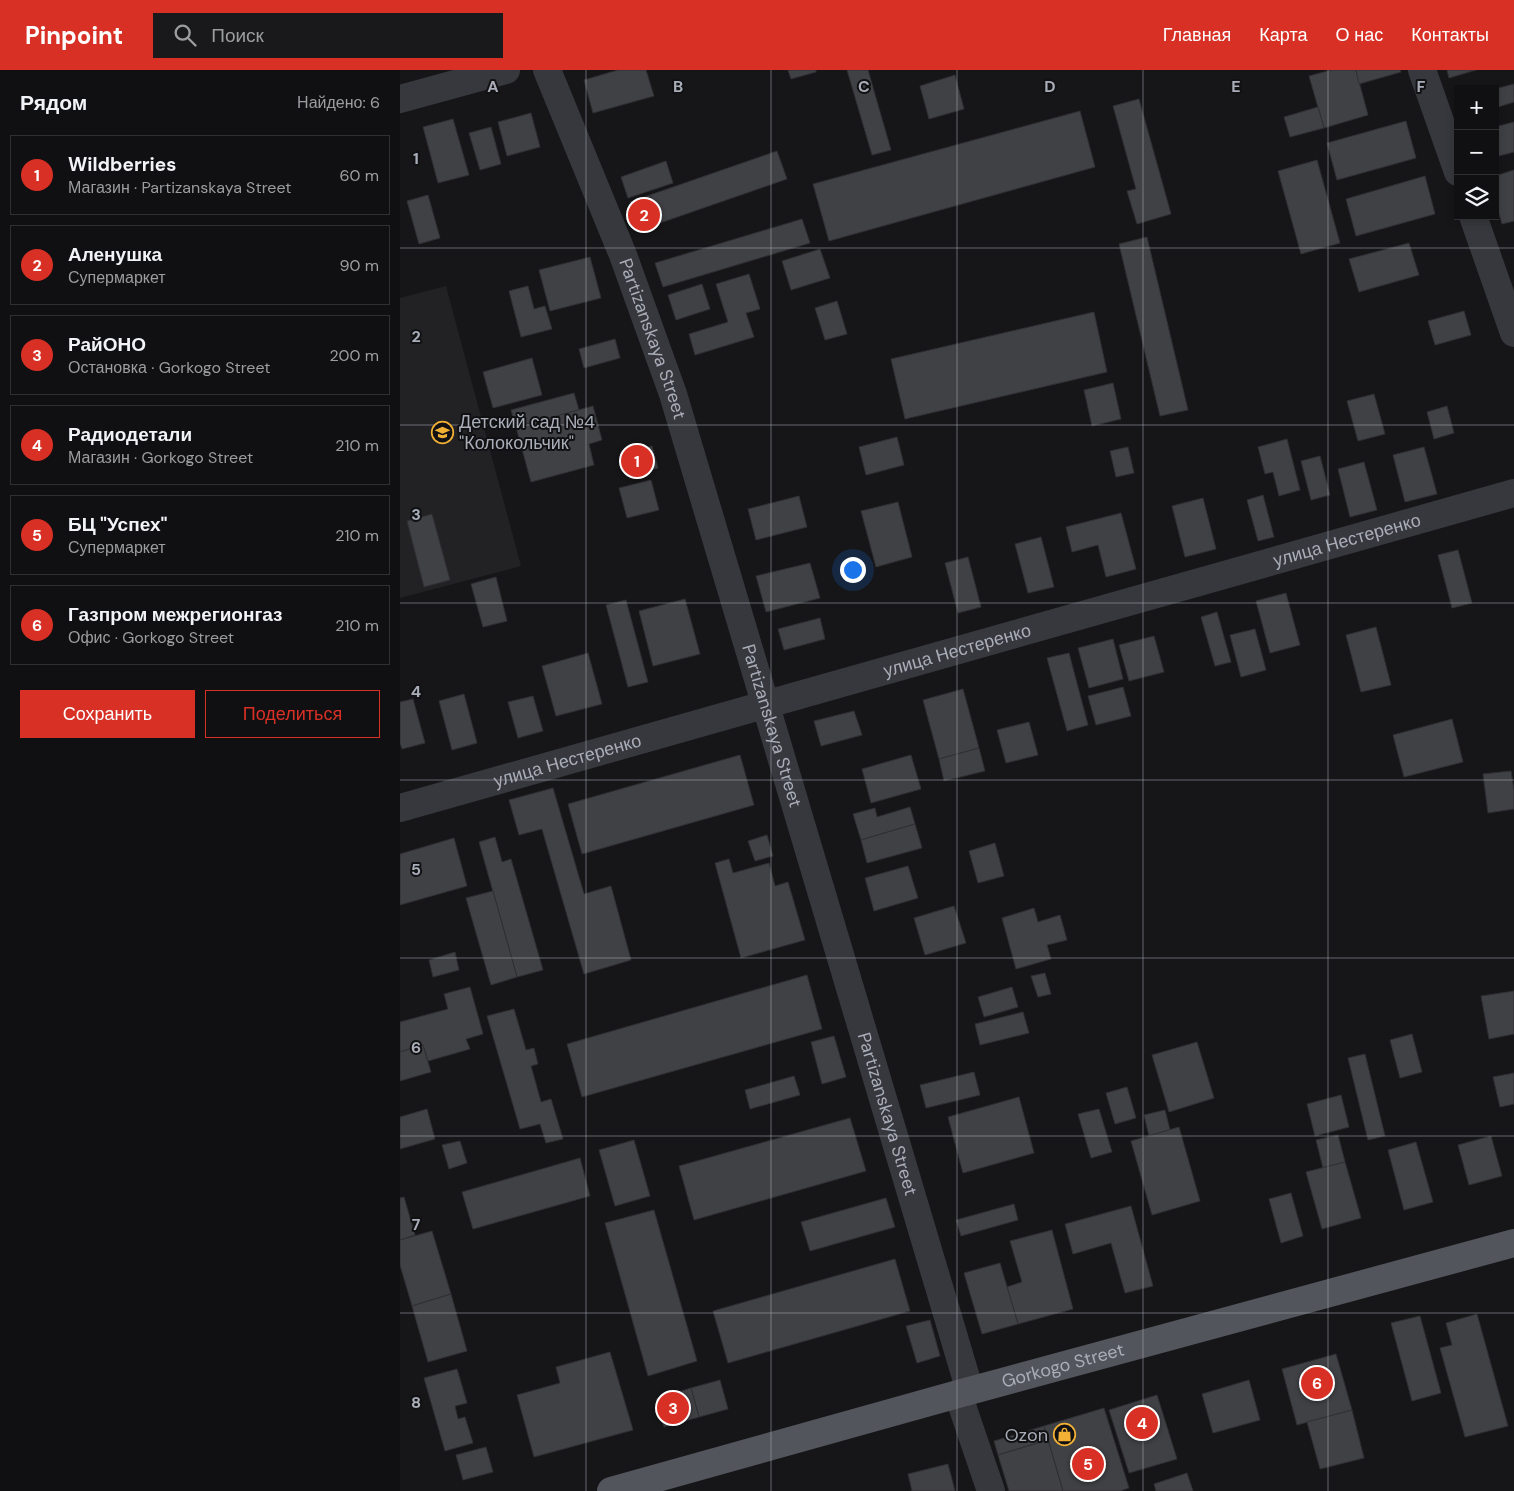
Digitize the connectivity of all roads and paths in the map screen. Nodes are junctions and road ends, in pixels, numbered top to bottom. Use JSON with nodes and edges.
{"nodes":[{"id":1,"x":506,"y":70,"type":"edge"},
{"id":2,"x":547,"y":70,"type":"edge"},
{"id":3,"x":1422,"y":70,"type":"edge"},
{"id":4,"x":400,"y":99,"type":"edge"},
{"id":5,"x":1454,"y":161,"type":"edge"},
{"id":6,"x":1474,"y":220,"type":"edge"},
{"id":7,"x":1514,"y":333,"type":"edge"},
{"id":8,"x":1514,"y":493,"type":"edge"},
{"id":9,"x":765,"y":704,"type":"junction"},
{"id":10,"x":400,"y":808,"type":"edge"},
{"id":11,"x":1514,"y":1243,"type":"edge"},
{"id":12,"x":964,"y":1393,"type":"junction"},
{"id":13,"x":611,"y":1491,"type":"edge"},
{"id":14,"x":991,"y":1491,"type":"edge"}],
"edges":[{"from":1,"to":4,"type":"street"},
{"from":2,"to":9,"type":"street","name":"Partizanskaya Street"},
{"from":3,"to":5,"type":"street"},
{"from":6,"to":7,"type":"street"},
{"from":8,"to":9,"type":"street","name":"улица Нестеренко"},
{"from":9,"to":10,"type":"street","name":"улица Нестеренко"},
{"from":9,"to":12,"type":"street","name":"Partizanskaya Street"},
{"from":11,"to":12,"type":"main road","name":"Gorkogo Street"},
{"from":12,"to":13,"type":"main road","name":"Gorkogo Street"},
{"from":12,"to":14,"type":"street","name":"Partizanskaya Street"}]}
